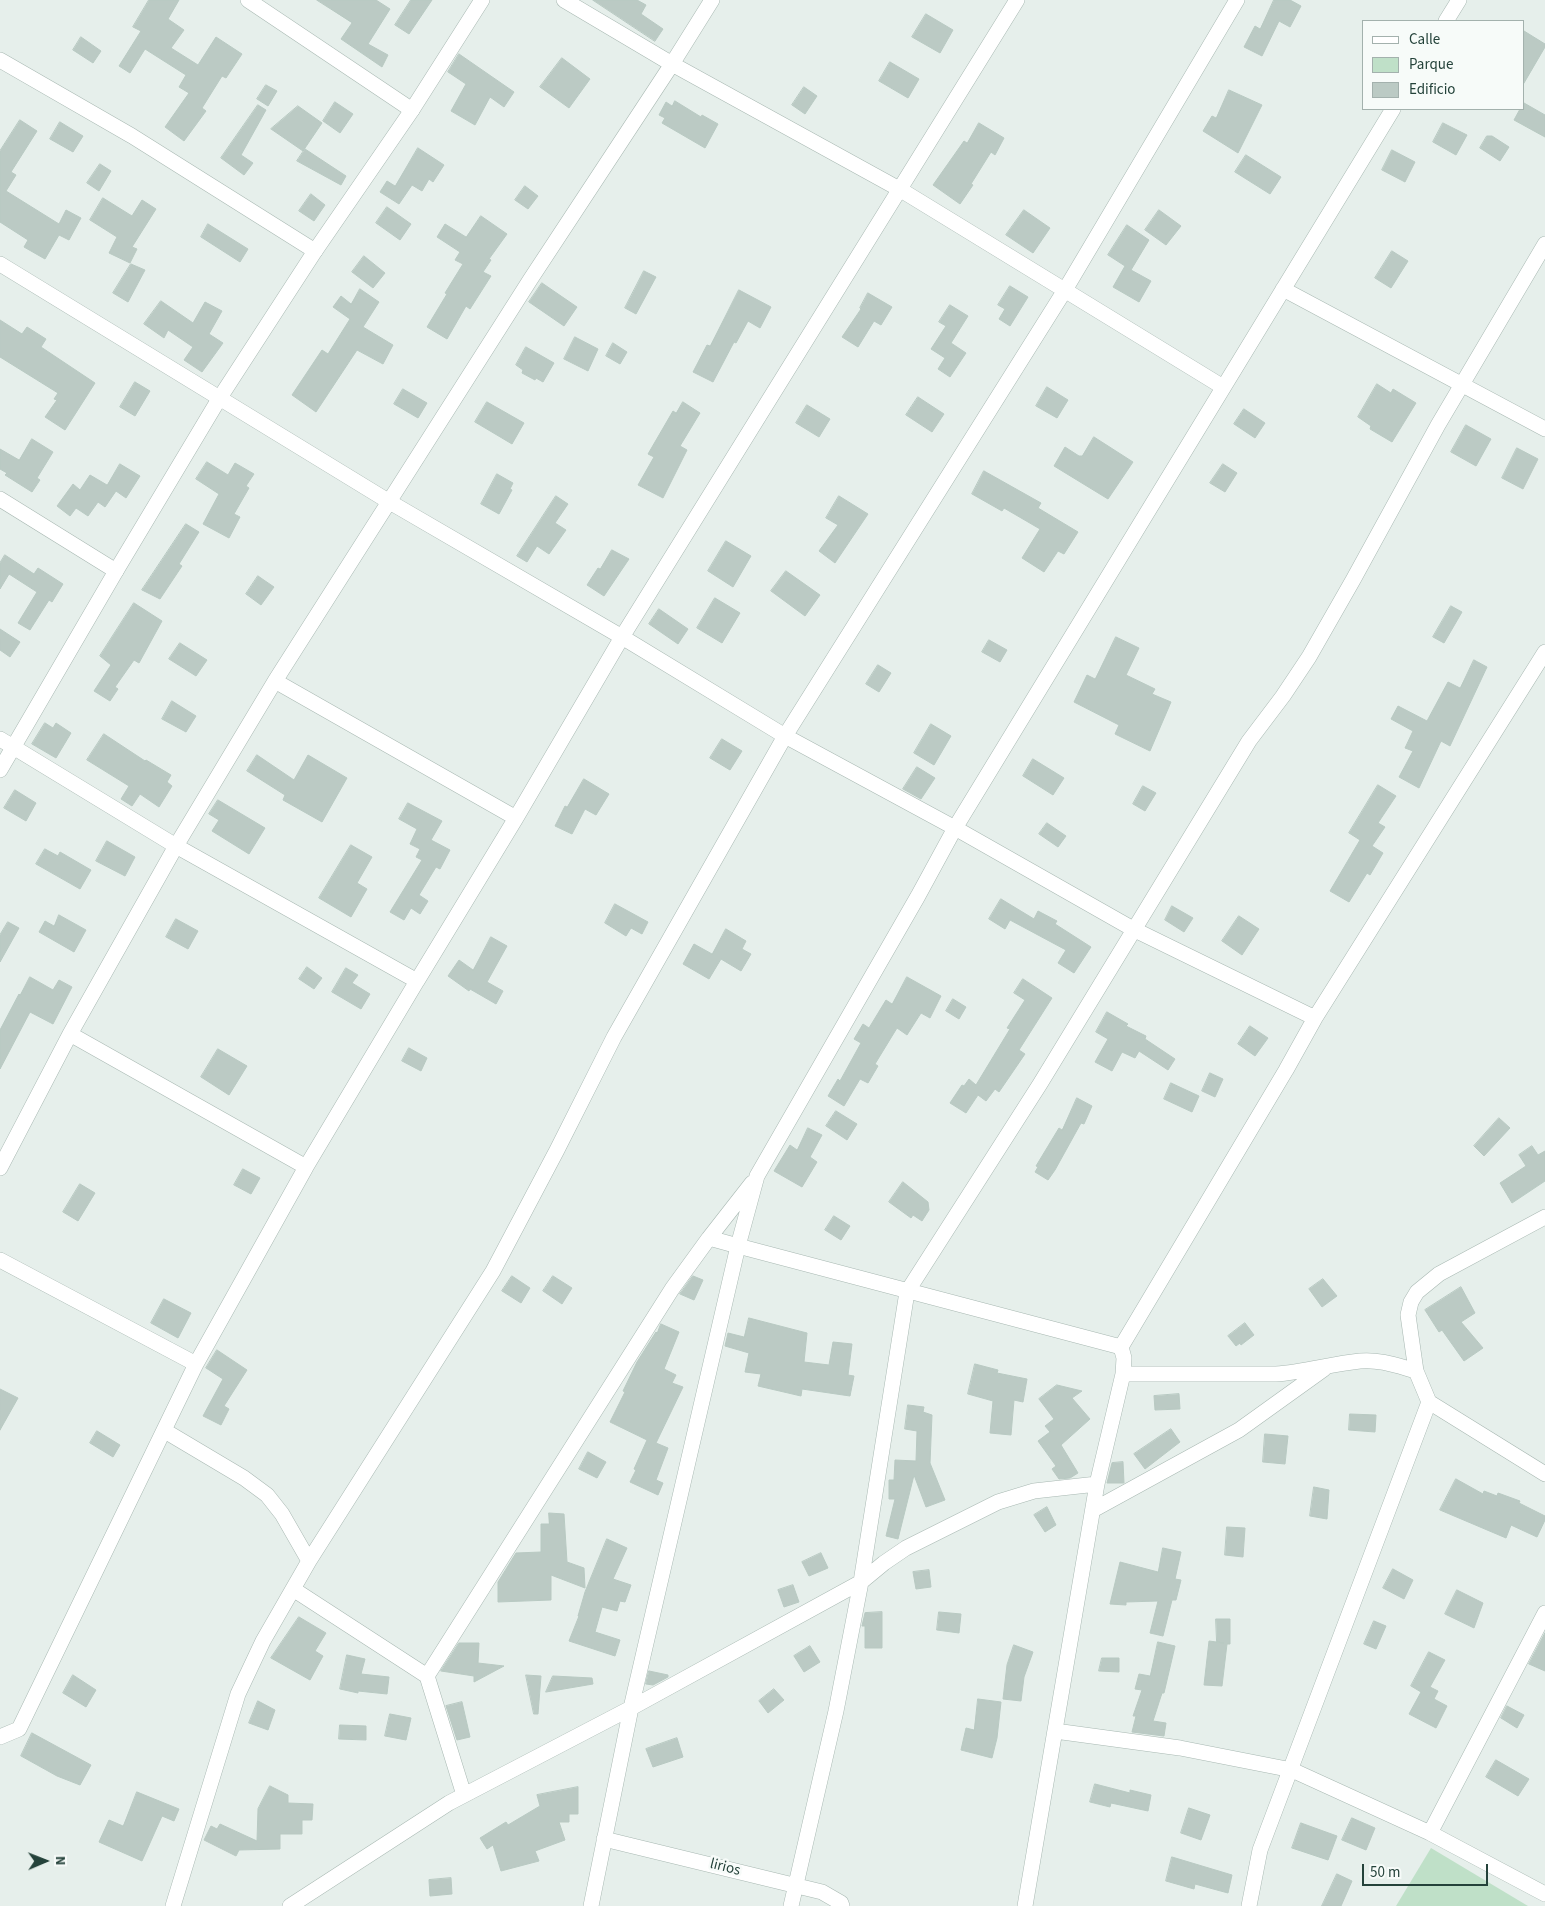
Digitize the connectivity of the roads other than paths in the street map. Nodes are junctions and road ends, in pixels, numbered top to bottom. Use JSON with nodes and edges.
{"nodes":[{"id":1,"x":248,"y":0,"type":"edge"},
{"id":2,"x":482,"y":0,"type":"edge"},
{"id":3,"x":564,"y":0,"type":"edge"},
{"id":4,"x":712,"y":0,"type":"edge"},
{"id":5,"x":1017,"y":0,"type":"edge"},
{"id":6,"x":1237,"y":0,"type":"edge"},
{"id":7,"x":1460,"y":0,"type":"edge"},
{"id":8,"x":1447,"y":20,"type":"edge"},
{"id":9,"x":0,"y":60,"type":"edge"},
{"id":10,"x":672,"y":64,"type":"junction"},
{"id":11,"x":412,"y":110,"type":"junction"},
{"id":12,"x":1392,"y":110,"type":"edge"},
{"id":13,"x":901,"y":190,"type":"junction"},
{"id":14,"x":1545,"y":244,"type":"edge"},
{"id":15,"x":316,"y":251,"type":"junction"},
{"id":16,"x":0,"y":264,"type":"edge"},
{"id":17,"x":1283,"y":289,"type":"junction"},
{"id":18,"x":1065,"y":290,"type":"junction"},
{"id":19,"x":1462,"y":383,"type":"junction"},
{"id":20,"x":1223,"y":387,"type":"junction"},
{"id":21,"x":219,"y":399,"type":"junction"},
{"id":22,"x":1545,"y":429,"type":"edge"},
{"id":23,"x":0,"y":499,"type":"edge"},
{"id":24,"x":388,"y":501,"type":"junction"},
{"id":25,"x":116,"y":571,"type":"junction"},
{"id":26,"x":622,"y":637,"type":"junction"},
{"id":27,"x":1545,"y":652,"type":"edge"},
{"id":28,"x":275,"y":680,"type":"junction"},
{"id":29,"x":785,"y":736,"type":"junction"},
{"id":30,"x":6,"y":743,"type":"edge"},
{"id":31,"x":0,"y":770,"type":"edge"},
{"id":32,"x":516,"y":818,"type":"junction"},
{"id":33,"x":955,"y":828,"type":"junction"},
{"id":34,"x":176,"y":846,"type":"junction"},
{"id":35,"x":1133,"y":929,"type":"junction"},
{"id":36,"x":417,"y":981,"type":"junction"},
{"id":37,"x":1315,"y":1018,"type":"junction"},
{"id":38,"x":70,"y":1034,"type":"junction"},
{"id":39,"x":0,"y":1168,"type":"edge"},
{"id":40,"x":306,"y":1168,"type":"junction"},
{"id":41,"x":757,"y":1176,"type":"junction"},
{"id":42,"x":1545,"y":1217,"type":"edge"},
{"id":43,"x":709,"y":1238,"type":"junction"},
{"id":44,"x":738,"y":1246,"type":"junction"},
{"id":45,"x":0,"y":1260,"type":"edge"},
{"id":46,"x":908,"y":1292,"type":"junction"},
{"id":47,"x":1121,"y":1347,"type":"junction"},
{"id":48,"x":196,"y":1364,"type":"junction"},
{"id":49,"x":1328,"y":1367,"type":"junction"},
{"id":50,"x":1416,"y":1371,"type":"junction"},
{"id":51,"x":1123,"y":1374,"type":"junction"},
{"id":52,"x":1429,"y":1402,"type":"junction"},
{"id":53,"x":165,"y":1430,"type":"junction"},
{"id":54,"x":1545,"y":1474,"type":"edge"},
{"id":55,"x":1097,"y":1484,"type":"junction"},
{"id":56,"x":1093,"y":1510,"type":"junction"},
{"id":57,"x":309,"y":1561,"type":"junction"},
{"id":58,"x":860,"y":1582,"type":"junction"},
{"id":59,"x":293,"y":1589,"type":"junction"},
{"id":60,"x":1545,"y":1613,"type":"edge"},
{"id":61,"x":427,"y":1676,"type":"junction"},
{"id":62,"x":631,"y":1708,"type":"junction"},
{"id":63,"x":1054,"y":1731,"type":"junction"},
{"id":64,"x":0,"y":1737,"type":"edge"},
{"id":65,"x":1292,"y":1770,"type":"junction"},
{"id":66,"x":464,"y":1795,"type":"junction"},
{"id":67,"x":1430,"y":1833,"type":"junction"},
{"id":68,"x":604,"y":1839,"type":"junction"},
{"id":69,"x":796,"y":1885,"type":"junction"},
{"id":70,"x":1545,"y":1894,"type":"edge"},
{"id":71,"x":173,"y":1906,"type":"edge"},
{"id":72,"x":290,"y":1906,"type":"edge"},
{"id":73,"x":591,"y":1906,"type":"edge"},
{"id":74,"x":791,"y":1906,"type":"edge"},
{"id":75,"x":842,"y":1906,"type":"edge"},
{"id":76,"x":1024,"y":1906,"type":"edge"},
{"id":77,"x":1249,"y":1906,"type":"edge"}],
"edges":[{"from":1,"to":11,"type":"street"},
{"from":2,"to":11,"type":"street"},
{"from":3,"to":10,"type":"street"},
{"from":4,"to":10,"type":"street"},
{"from":5,"to":13,"type":"street"},
{"from":6,"to":18,"type":"street"},
{"from":7,"to":8,"type":"street"},
{"from":9,"to":15,"type":"street"},
{"from":10,"to":13,"type":"street"},
{"from":10,"to":24,"type":"street"},
{"from":11,"to":15,"type":"street"},
{"from":12,"to":17,"type":"street"},
{"from":13,"to":18,"type":"street"},
{"from":13,"to":26,"type":"street"},
{"from":14,"to":19,"type":"street"},
{"from":15,"to":21,"type":"street"},
{"from":16,"to":21,"type":"street"},
{"from":17,"to":19,"type":"street"},
{"from":17,"to":20,"type":"street"},
{"from":18,"to":20,"type":"street"},
{"from":18,"to":29,"type":"street"},
{"from":19,"to":22,"type":"street"},
{"from":19,"to":35,"type":"street"},
{"from":20,"to":33,"type":"street"},
{"from":21,"to":24,"type":"street"},
{"from":21,"to":25,"type":"street"},
{"from":23,"to":25,"type":"street"},
{"from":24,"to":26,"type":"street"},
{"from":24,"to":28,"type":"street"},
{"from":25,"to":30,"type":"street"},
{"from":26,"to":29,"type":"street"},
{"from":26,"to":32,"type":"street"},
{"from":27,"to":37,"type":"street"},
{"from":28,"to":32,"type":"street"},
{"from":28,"to":34,"type":"street"},
{"from":29,"to":33,"type":"street"},
{"from":29,"to":57,"type":"street"},
{"from":30,"to":31,"type":"street"},
{"from":30,"to":34,"type":"street"},
{"from":32,"to":36,"type":"street"},
{"from":33,"to":35,"type":"street"},
{"from":33,"to":41,"type":"street"},
{"from":34,"to":36,"type":"street"},
{"from":34,"to":38,"type":"street"},
{"from":35,"to":37,"type":"street"},
{"from":35,"to":46,"type":"street"},
{"from":36,"to":40,"type":"street"},
{"from":37,"to":47,"type":"street"},
{"from":38,"to":39,"type":"street"},
{"from":38,"to":40,"type":"street"},
{"from":40,"to":48,"type":"street"},
{"from":41,"to":43,"type":"street"},
{"from":41,"to":44,"type":"street"},
{"from":42,"to":50,"type":"street"},
{"from":43,"to":44,"type":"street"},
{"from":43,"to":61,"type":"street"},
{"from":44,"to":46,"type":"street"},
{"from":44,"to":62,"type":"street"},
{"from":45,"to":48,"type":"street"},
{"from":46,"to":47,"type":"street"},
{"from":46,"to":58,"type":"street"},
{"from":47,"to":51,"type":"street"},
{"from":48,"to":53,"type":"street"},
{"from":49,"to":50,"type":"street"},
{"from":49,"to":51,"type":"street"},
{"from":49,"to":56,"type":"street"},
{"from":50,"to":52,"type":"street"},
{"from":51,"to":55,"type":"street"},
{"from":52,"to":54,"type":"street"},
{"from":52,"to":65,"type":"street"},
{"from":53,"to":57,"type":"street"},
{"from":53,"to":64,"type":"street"},
{"from":55,"to":56,"type":"street"},
{"from":55,"to":58,"type":"street"},
{"from":56,"to":63,"type":"street"},
{"from":57,"to":59,"type":"street"},
{"from":58,"to":62,"type":"street"},
{"from":58,"to":69,"type":"street"},
{"from":59,"to":61,"type":"street"},
{"from":59,"to":71,"type":"street"},
{"from":60,"to":67,"type":"street"},
{"from":61,"to":66,"type":"street"},
{"from":62,"to":66,"type":"street"},
{"from":62,"to":68,"type":"street"},
{"from":63,"to":65,"type":"street"},
{"from":63,"to":76,"type":"street"},
{"from":65,"to":67,"type":"street"},
{"from":65,"to":77,"type":"street"},
{"from":66,"to":72,"type":"street"},
{"from":67,"to":70,"type":"street"},
{"from":68,"to":69,"type":"street","name":"lirios"},
{"from":68,"to":73,"type":"street"},
{"from":69,"to":74,"type":"street"},
{"from":69,"to":75,"type":"street","name":"lirios"}]}
